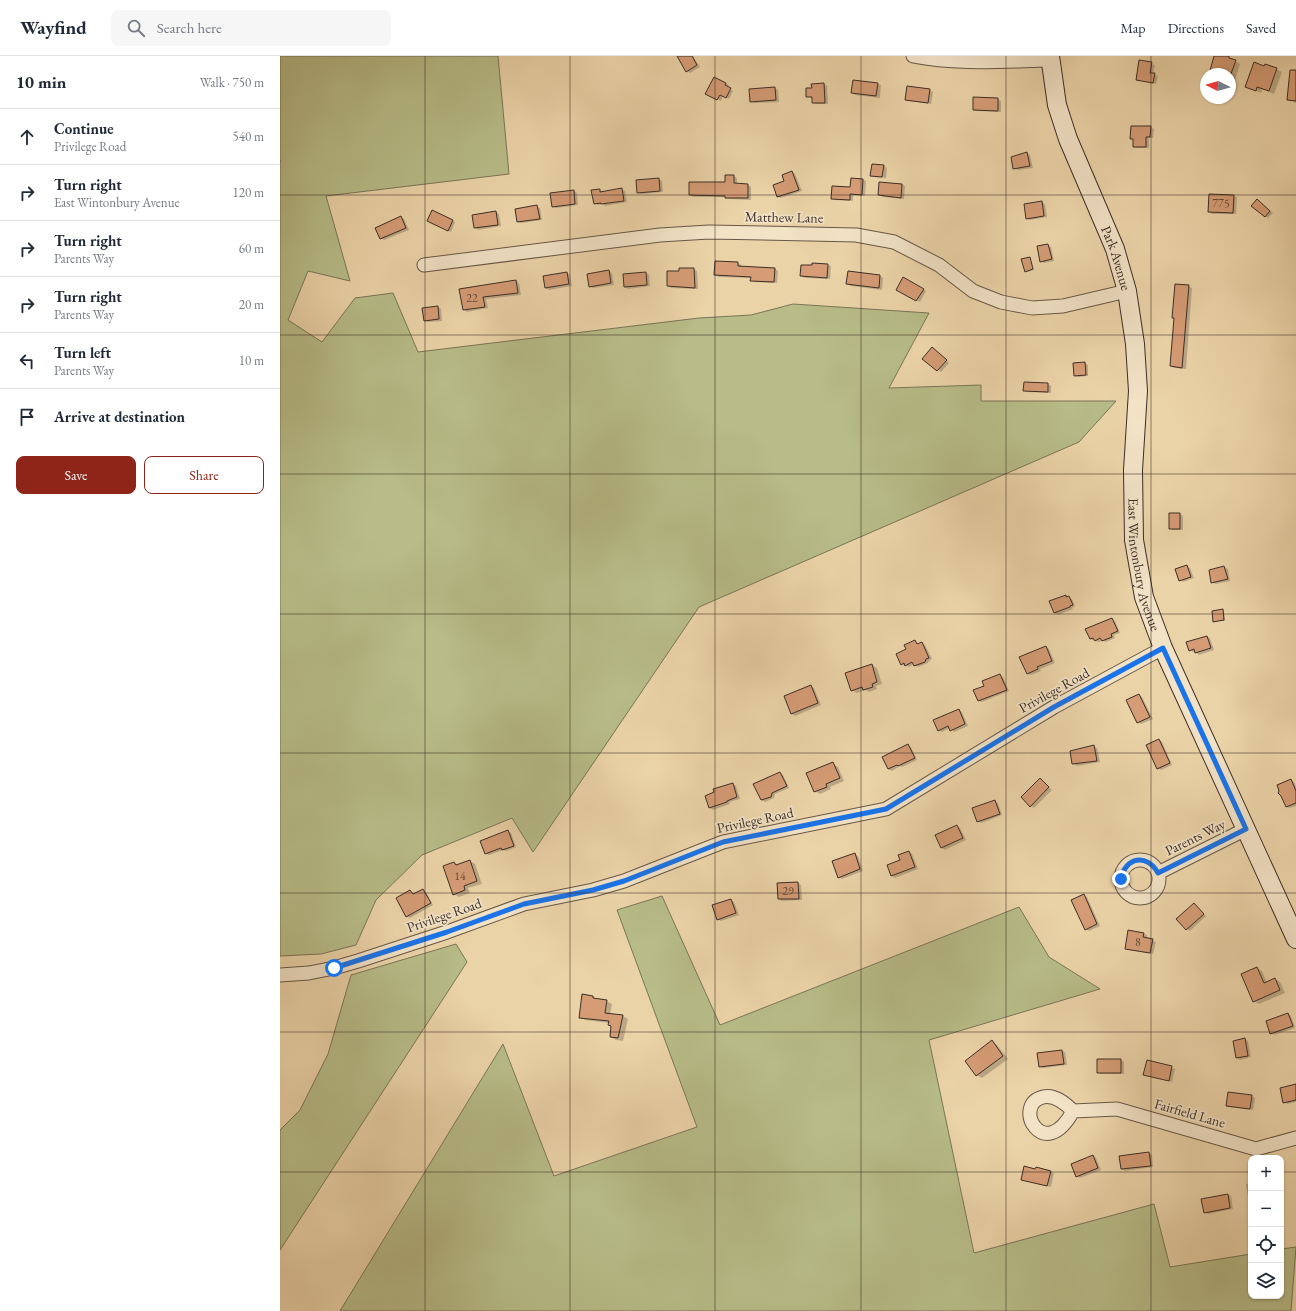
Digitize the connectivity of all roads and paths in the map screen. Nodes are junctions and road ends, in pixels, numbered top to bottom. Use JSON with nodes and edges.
{"nodes":[{"id":1,"x":913,"y":56,"type":"edge"},
{"id":2,"x":1050,"y":58,"type":"edge"},
{"id":3,"x":424,"y":265,"type":"dead end"},
{"id":4,"x":1127,"y":291,"type":"junction"},
{"id":5,"x":1134,"y":470,"type":"joint"},
{"id":6,"x":1163,"y":648,"type":"junction"},
{"id":7,"x":1246,"y":829,"type":"junction"},
{"id":8,"x":1158,"y":873,"type":"dead end"},
{"id":9,"x":1296,"y":939,"type":"edge"},
{"id":10,"x":280,"y":974,"type":"edge"},
{"id":11,"x":1073,"y":1111,"type":"dead end"},
{"id":12,"x":1296,"y":1138,"type":"edge"}],
"edges":[{"from":1,"to":2,"type":"street"},
{"from":2,"to":4,"type":"main road","name":"Park Avenue"},
{"from":3,"to":4,"type":"street","name":"Matthew Lane"},
{"from":4,"to":5,"type":"main road","name":"Park Avenue"},
{"from":5,"to":6,"type":"main road","name":"East Wintonbury Avenue"},
{"from":6,"to":7,"type":"main road","name":"East Wintonbury Avenue"},
{"from":6,"to":10,"type":"street","name":"Privilege Road"},
{"from":7,"to":8,"type":"street","name":"Parents Way"},
{"from":7,"to":9,"type":"main road","name":"East Wintonbury Avenue"},
{"from":11,"to":12,"type":"street","name":"Fairfield Lane"}]}
